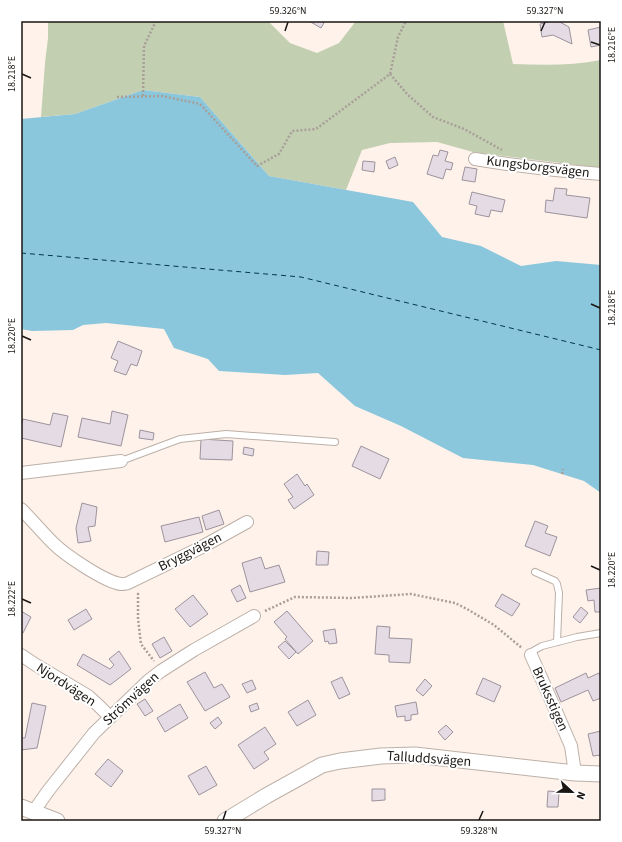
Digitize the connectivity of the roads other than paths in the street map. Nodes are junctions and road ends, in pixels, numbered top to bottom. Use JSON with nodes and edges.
{"nodes":[{"id":1,"x":475,"y":159,"type":"dead end"},
{"id":2,"x":601,"y":174,"type":"edge"},
{"id":3,"x":335,"y":442,"type":"dead end"},
{"id":4,"x":121,"y":462,"type":"joint"},
{"id":5,"x":21,"y":473,"type":"edge"},
{"id":6,"x":21,"y":509,"type":"edge"},
{"id":7,"x":247,"y":522,"type":"dead end"},
{"id":8,"x":535,"y":572,"type":"dead end"},
{"id":9,"x":254,"y":616,"type":"road end"},
{"id":10,"x":601,"y":633,"type":"edge"},
{"id":11,"x":557,"y":642,"type":"junction"},
{"id":12,"x":21,"y":655,"type":"edge"},
{"id":13,"x":530,"y":655,"type":"joint"},
{"id":14,"x":110,"y":717,"type":"junction"},
{"id":15,"x":575,"y":773,"type":"junction"},
{"id":16,"x":601,"y":774,"type":"edge"},
{"id":17,"x":27,"y":809,"type":"edge"},
{"id":18,"x":57,"y":821,"type":"edge"},
{"id":19,"x":224,"y":821,"type":"edge"}],
"edges":[{"from":1,"to":2,"type":"street","name":"Kungsborgsvägen"},
{"from":3,"to":4,"type":"lane"},
{"from":4,"to":5,"type":"street"},
{"from":6,"to":7,"type":"street","name":"Bryggvägen"},
{"from":8,"to":11,"type":"lane"},
{"from":9,"to":14,"type":"street","name":"Strömvägen"},
{"from":10,"to":11,"type":"lane","name":"Bruksstigen"},
{"from":11,"to":13,"type":"lane","name":"Bruksstigen"},
{"from":12,"to":14,"type":"street","name":"Njordvägen"},
{"from":13,"to":15,"type":"street","name":"Bruksstigen"},
{"from":14,"to":17,"type":"street","name":"Strömvägen"},
{"from":15,"to":16,"type":"street","name":"Talluddsvägen"},
{"from":15,"to":19,"type":"street","name":"Talluddsvägen"},
{"from":17,"to":18,"type":"street"}]}
